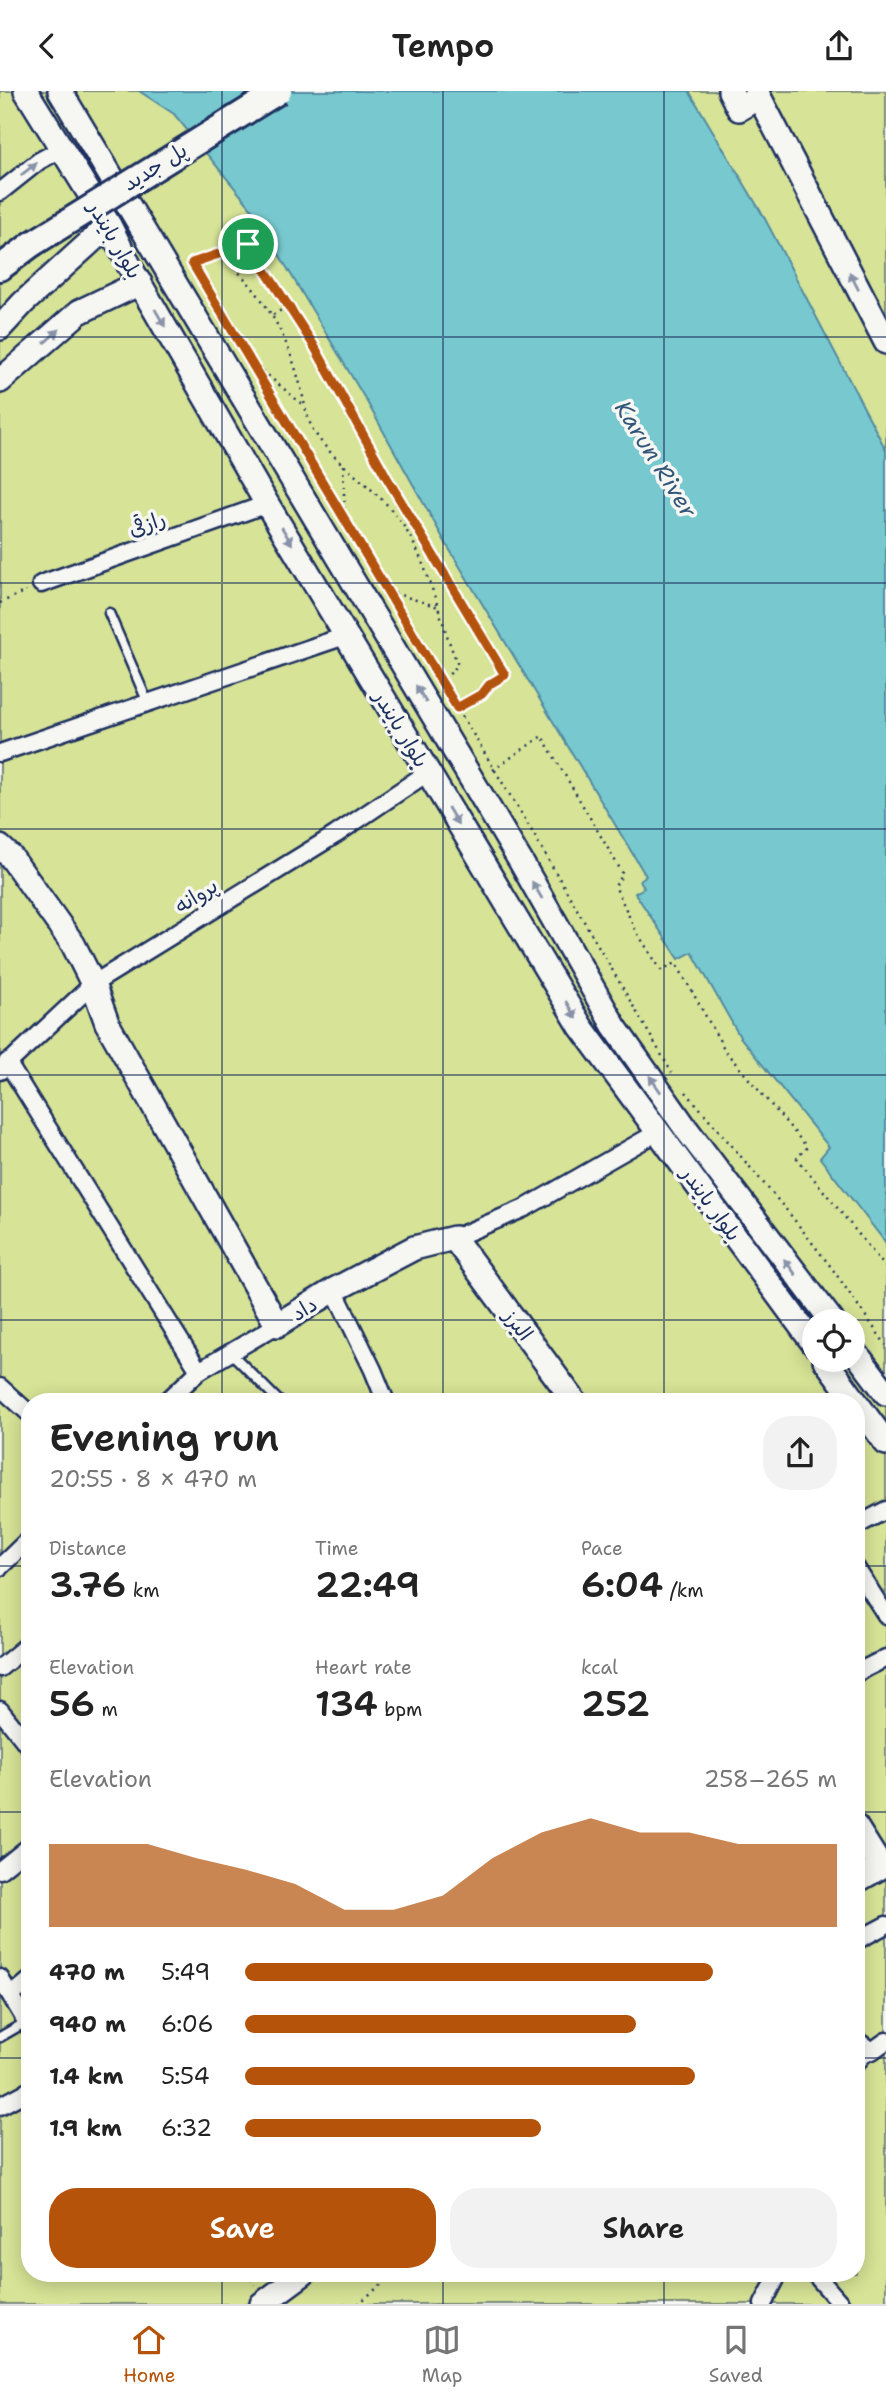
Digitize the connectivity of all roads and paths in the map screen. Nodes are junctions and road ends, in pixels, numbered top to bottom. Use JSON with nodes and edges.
{"nodes":[{"id":1,"x":26,"y":91,"type":"edge"},
{"id":2,"x":60,"y":91,"type":"edge"},
{"id":3,"x":278,"y":91,"type":"edge"},
{"id":4,"x":757,"y":94,"type":"edge"},
{"id":5,"x":734,"y":100,"type":"edge"},
{"id":6,"x":61,"y":149,"type":"junction"},
{"id":7,"x":0,"y":192,"type":"edge"},
{"id":8,"x":109,"y":225,"type":"junction"},
{"id":9,"x":219,"y":253,"type":"junction"},
{"id":10,"x":0,"y":268,"type":"edge"},
{"id":11,"x":140,"y":283,"type":"junction"},
{"id":12,"x":289,"y":306,"type":"junction"},
{"id":13,"x":273,"y":315,"type":"junction"},
{"id":14,"x":0,"y":328,"type":"edge"},
{"id":15,"x":886,"y":342,"type":"edge"},
{"id":16,"x":250,"y":359,"type":"junction"},
{"id":17,"x":0,"y":381,"type":"edge"},
{"id":18,"x":304,"y":405,"type":"junction"},
{"id":19,"x":343,"y":465,"type":"junction"},
{"id":20,"x":267,"y":504,"type":"junction"},
{"id":21,"x":345,"y":523,"type":"junction"},
{"id":22,"x":417,"y":528,"type":"junction"},
{"id":23,"x":408,"y":533,"type":"junction"},
{"id":24,"x":41,"y":584,"type":"joint"},
{"id":25,"x":386,"y":590,"type":"junction"},
{"id":26,"x":0,"y":603,"type":"edge"},
{"id":27,"x":438,"y":607,"type":"junction"},
{"id":28,"x":109,"y":613,"type":"dead end"},
{"id":29,"x":345,"y":636,"type":"junction"},
{"id":30,"x":441,"y":682,"type":"junction"},
{"id":31,"x":148,"y":703,"type":"junction"},
{"id":32,"x":457,"y":708,"type":"junction"},
{"id":33,"x":0,"y":753,"type":"edge"},
{"id":34,"x":493,"y":769,"type":"junction"},
{"id":35,"x":427,"y":773,"type":"junction"},
{"id":36,"x":4,"y":857,"type":"edge"},
{"id":37,"x":93,"y":984,"type":"junction"},
{"id":38,"x":4,"y":1067,"type":"edge"},
{"id":39,"x":674,"y":1075,"type":"dead end"},
{"id":40,"x":680,"y":1085,"type":"dead end"},
{"id":41,"x":658,"y":1132,"type":"junction"},
{"id":42,"x":457,"y":1243,"type":"junction"},
{"id":43,"x":886,"y":1268,"type":"edge"},
{"id":44,"x":334,"y":1290,"type":"junction"},
{"id":45,"x":823,"y":1309,"type":"edge"},
{"id":46,"x":277,"y":1325,"type":"junction"},
{"id":47,"x":802,"y":1328,"type":"edge"},
{"id":48,"x":886,"y":1345,"type":"edge"},
{"id":49,"x":231,"y":1353,"type":"junction"},
{"id":50,"x":865,"y":1365,"type":"edge"},
{"id":51,"x":199,"y":1371,"type":"junction"},
{"id":52,"x":834,"y":1372,"type":"edge"},
{"id":53,"x":0,"y":1387,"type":"edge"},
{"id":54,"x":176,"y":1393,"type":"edge"},
{"id":55,"x":271,"y":1393,"type":"edge"},
{"id":56,"x":382,"y":1393,"type":"edge"},
{"id":57,"x":560,"y":1393,"type":"edge"},
{"id":58,"x":849,"y":1393,"type":"edge"},
{"id":59,"x":886,"y":1393,"type":"edge"},
{"id":60,"x":21,"y":1406,"type":"edge"},
{"id":61,"x":865,"y":1414,"type":"edge"},
{"id":62,"x":886,"y":1443,"type":"edge"},
{"id":63,"x":886,"y":1510,"type":"edge"},
{"id":64,"x":865,"y":1521,"type":"edge"},
{"id":65,"x":21,"y":1547,"type":"edge"},
{"id":66,"x":0,"y":1567,"type":"edge"},
{"id":67,"x":865,"y":1596,"type":"edge"},
{"id":68,"x":886,"y":1615,"type":"edge"},
{"id":69,"x":21,"y":1650,"type":"edge"},
{"id":70,"x":886,"y":1658,"type":"edge"},
{"id":71,"x":0,"y":1668,"type":"edge"},
{"id":72,"x":865,"y":1668,"type":"edge"},
{"id":73,"x":0,"y":1710,"type":"edge"},
{"id":74,"x":21,"y":1737,"type":"edge"},
{"id":75,"x":865,"y":1839,"type":"edge"},
{"id":76,"x":21,"y":1851,"type":"edge"},
{"id":77,"x":3,"y":1862,"type":"edge"},
{"id":78,"x":884,"y":1865,"type":"edge"},
{"id":79,"x":865,"y":1876,"type":"edge"},
{"id":80,"x":886,"y":1925,"type":"edge"},
{"id":81,"x":865,"y":1936,"type":"edge"},
{"id":82,"x":0,"y":1977,"type":"edge"},
{"id":83,"x":21,"y":1988,"type":"edge"},
{"id":84,"x":6,"y":2000,"type":"edge"},
{"id":85,"x":21,"y":2017,"type":"edge"},
{"id":86,"x":21,"y":2028,"type":"edge"},
{"id":87,"x":0,"y":2037,"type":"edge"},
{"id":88,"x":886,"y":2041,"type":"edge"},
{"id":89,"x":865,"y":2046,"type":"edge"},
{"id":90,"x":872,"y":2051,"type":"junction"},
{"id":91,"x":865,"y":2059,"type":"edge"},
{"id":92,"x":21,"y":2095,"type":"edge"},
{"id":93,"x":0,"y":2106,"type":"edge"},
{"id":94,"x":292,"y":2282,"type":"edge"},
{"id":95,"x":384,"y":2282,"type":"edge"},
{"id":96,"x":774,"y":2282,"type":"edge"},
{"id":97,"x":822,"y":2282,"type":"edge"},
{"id":98,"x":262,"y":2304,"type":"edge"},
{"id":99,"x":358,"y":2304,"type":"edge"},
{"id":100,"x":763,"y":2304,"type":"edge"},
{"id":101,"x":841,"y":2304,"type":"edge"}],
"edges":[{"from":1,"to":6,"type":"street","name":"بلوار بایندر"},
{"from":45,"to":2,"type":"street","name":"بلوار بایندر","one_way":true},
{"from":3,"to":10,"type":"main road","name":"پل جدید","bridge":true},
{"from":4,"to":5,"type":"street"},
{"from":15,"to":4,"type":"street","one_way":true},
{"from":7,"to":6,"type":"street","one_way":true},
{"from":6,"to":8,"type":"street","name":"بلوار بایندر"},
{"from":8,"to":11,"type":"street","name":"بلوار بایندر"},
{"from":8,"to":14,"type":"street"},
{"from":9,"to":12,"type":"path"},
{"from":9,"to":13,"type":"path"},
{"from":9,"to":16,"type":"path"},
{"from":17,"to":11,"type":"street","one_way":true},
{"from":11,"to":20,"type":"street","name":"بلوار بایندر","one_way":true},
{"from":12,"to":13,"type":"path"},
{"from":12,"to":22,"type":"path"},
{"from":13,"to":18,"type":"path"},
{"from":16,"to":18,"type":"path"},
{"from":16,"to":21,"type":"path"},
{"from":18,"to":19,"type":"path"},
{"from":19,"to":21,"type":"path"},
{"from":19,"to":23,"type":"path"},
{"from":20,"to":24,"type":"street","name":"رازقی"},
{"from":20,"to":29,"type":"street","name":"بلوار بایندر","one_way":true},
{"from":21,"to":25,"type":"path"},
{"from":22,"to":23,"type":"path"},
{"from":22,"to":32,"type":"path"},
{"from":23,"to":27,"type":"path"},
{"from":24,"to":26,"type":"path"},
{"from":25,"to":27,"type":"path"},
{"from":25,"to":30,"type":"path"},
{"from":27,"to":30,"type":"path"},
{"from":28,"to":31,"type":"lane"},
{"from":29,"to":31,"type":"street"},
{"from":29,"to":35,"type":"street","name":"بلوار بایندر"},
{"from":30,"to":32,"type":"path"},
{"from":31,"to":33,"type":"street"},
{"from":32,"to":34,"type":"path"},
{"from":34,"to":39,"type":"path"},
{"from":34,"to":43,"type":"path"},
{"from":35,"to":37,"type":"street","name":"پروانه"},
{"from":35,"to":41,"type":"street","name":"بلوار بایندر","one_way":true},
{"from":36,"to":37,"type":"street"},
{"from":37,"to":38,"type":"street","name":"پروانه"},
{"from":37,"to":46,"type":"street"},
{"from":38,"to":51,"type":"street"},
{"from":40,"to":48,"type":"path"},
{"from":41,"to":42,"type":"street","name":"داد"},
{"from":41,"to":47,"type":"street","name":"بلوار بایندر"},
{"from":42,"to":44,"type":"street","name":"داد"},
{"from":42,"to":57,"type":"street","name":"البرز"},
{"from":44,"to":46,"type":"street","name":"داد"},
{"from":44,"to":56,"type":"street"},
{"from":46,"to":49,"type":"street","name":"داد"},
{"from":49,"to":51,"type":"street","name":"داد"},
{"from":49,"to":55,"type":"lane"},
{"from":50,"to":59,"type":"street"},
{"from":51,"to":54,"type":"street","name":"داد"},
{"from":52,"to":58,"type":"street"},
{"from":53,"to":60,"type":"street"},
{"from":61,"to":62,"type":"street"},
{"from":63,"to":64,"type":"street"},
{"from":65,"to":66,"type":"street"},
{"from":67,"to":68,"type":"street"},
{"from":69,"to":71,"type":"street"},
{"from":70,"to":72,"type":"street"},
{"from":73,"to":74,"type":"street"},
{"from":75,"to":78,"type":"street"},
{"from":76,"to":77,"type":"street"},
{"from":78,"to":79,"type":"street"},
{"from":80,"to":81,"type":"street"},
{"from":82,"to":84,"type":"street"},
{"from":83,"to":84,"type":"street"},
{"from":84,"to":85,"type":"street"},
{"from":86,"to":87,"type":"lane"},
{"from":88,"to":90,"type":"street"},
{"from":89,"to":90,"type":"street"},
{"from":90,"to":91,"type":"lane"},
{"from":92,"to":93,"type":"street"},
{"from":94,"to":98,"type":"street"},
{"from":95,"to":99,"type":"path"},
{"from":96,"to":100,"type":"street"},
{"from":97,"to":101,"type":"street"}]}
